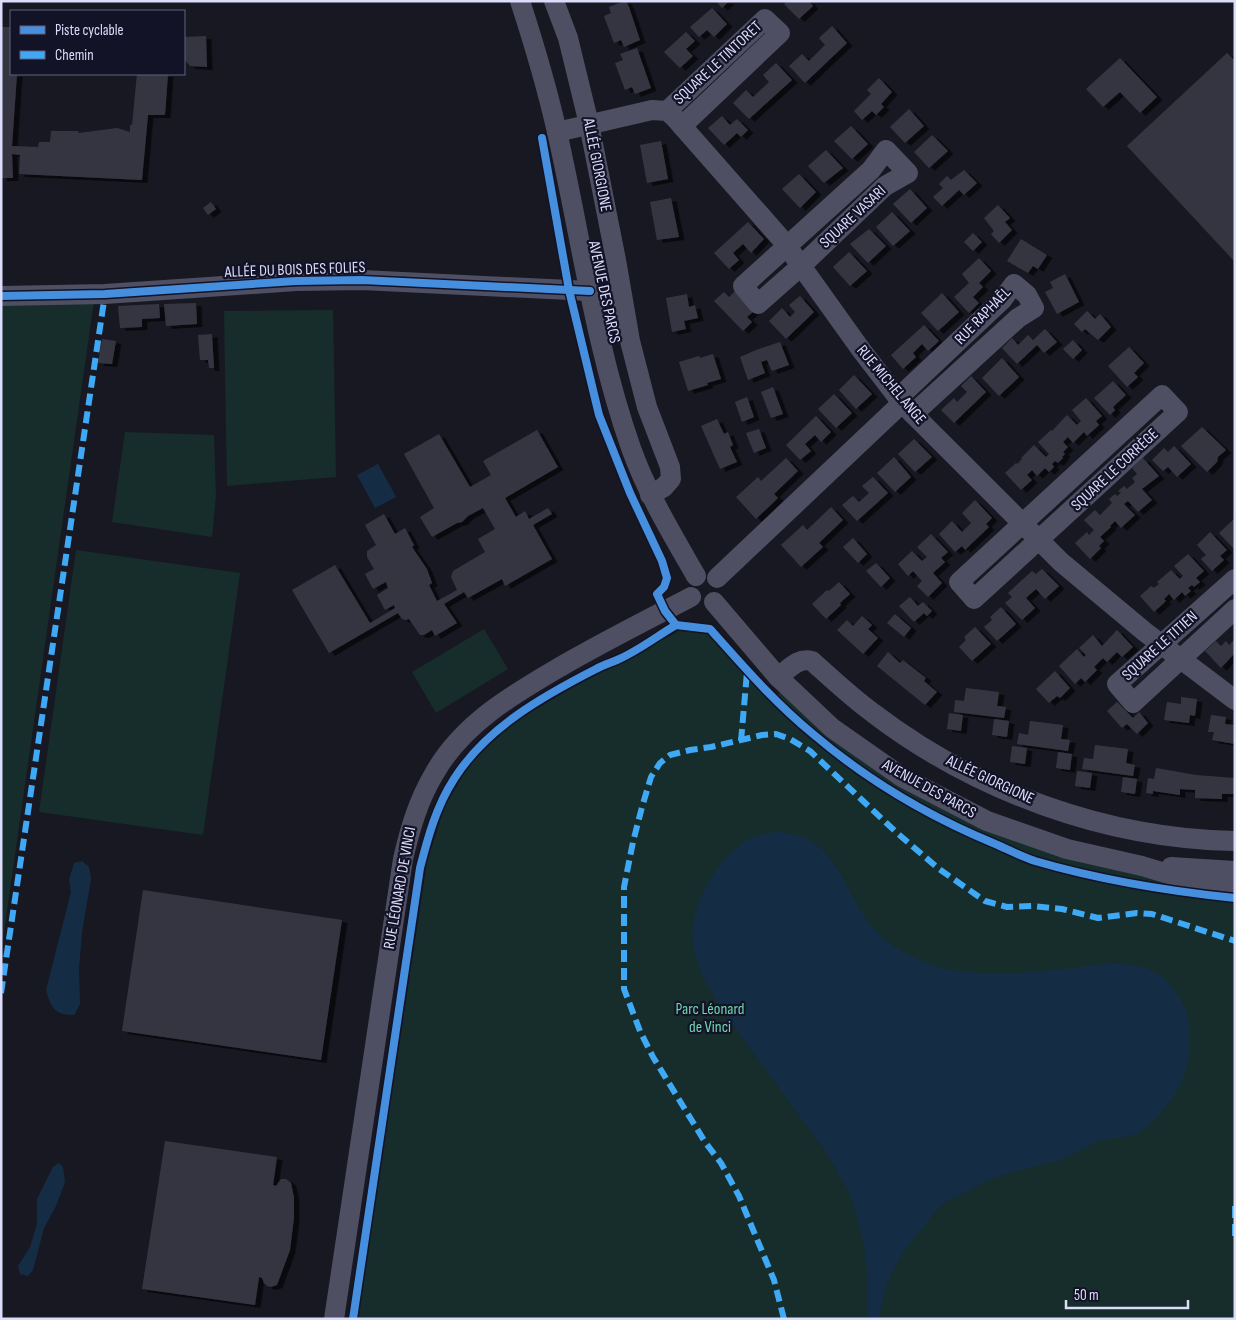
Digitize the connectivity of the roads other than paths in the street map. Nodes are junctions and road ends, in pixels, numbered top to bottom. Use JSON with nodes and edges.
{"nodes":[{"id":1,"x":520,"y":1,"type":"edge"},
{"id":2,"x":554,"y":1,"type":"edge"},
{"id":3,"x":667,"y":111,"type":"junction"},
{"id":4,"x":589,"y":124,"type":"junction"},
{"id":5,"x":682,"y":126,"type":"junction"},
{"id":6,"x":557,"y":132,"type":"junction"},
{"id":7,"x":786,"y":246,"type":"junction"},
{"id":8,"x":801,"y":266,"type":"junction"},
{"id":9,"x":590,"y":291,"type":"junction"},
{"id":10,"x":1,"y":296,"type":"edge"},
{"id":11,"x":904,"y":405,"type":"junction"},
{"id":12,"x":650,"y":495,"type":"junction"},
{"id":13,"x":1022,"y":524,"type":"junction"},
{"id":14,"x":1038,"y":540,"type":"junction"},
{"id":15,"x":696,"y":576,"type":"junction"},
{"id":16,"x":717,"y":578,"type":"junction"},
{"id":17,"x":1235,"y":579,"type":"edge"},
{"id":18,"x":691,"y":597,"type":"junction"},
{"id":19,"x":714,"y":602,"type":"junction"},
{"id":20,"x":1235,"y":609,"type":"edge"},
{"id":21,"x":1161,"y":645,"type":"junction"},
{"id":22,"x":1181,"y":659,"type":"junction"},
{"id":23,"x":778,"y":677,"type":"junction"},
{"id":24,"x":1235,"y":700,"type":"edge"},
{"id":25,"x":1235,"y":841,"type":"edge"},
{"id":26,"x":1142,"y":866,"type":"junction"},
{"id":27,"x":1235,"y":871,"type":"edge"},
{"id":28,"x":1235,"y":889,"type":"edge"},
{"id":29,"x":334,"y":1319,"type":"edge"}],
"edges":[{"from":1,"to":6,"type":"street","name":"AVENUE DES PARCS"},
{"from":2,"to":4,"type":"street","name":"ALLÉE GIORGIONE"},
{"from":3,"to":4,"type":"street"},
{"from":3,"to":5,"type":"street","name":"RUE MICHEL ANGE"},
{"from":3,"to":5,"type":"street","name":"SQUARE LE TINTORET"},
{"from":4,"to":6,"type":"street"},
{"from":4,"to":12,"type":"street","name":"ALLÉE GIORGIONE"},
{"from":5,"to":7,"type":"street","name":"RUE MICHEL ANGE"},
{"from":6,"to":9,"type":"street","name":"AVENUE DES PARCS"},
{"from":7,"to":8,"type":"street","name":"RUE MICHEL ANGE"},
{"from":7,"to":8,"type":"street","name":"SQUARE VASARI"},
{"from":7,"to":8,"type":"street","name":"SQUARE VASARI"},
{"from":8,"to":11,"type":"street","name":"RUE MICHEL ANGE"},
{"from":9,"to":10,"type":"street","name":"ALLÉE DU BOIS DES FOLIES"},
{"from":9,"to":12,"type":"street","name":"AVENUE DES PARCS"},
{"from":11,"to":11,"type":"street","name":"RUE RAPHAËL"},
{"from":11,"to":13,"type":"street","name":"RUE MICHEL ANGE"},
{"from":11,"to":16,"type":"street","name":"RUE RAPHAËL"},
{"from":12,"to":15,"type":"street","name":"AVENUE DES PARCS"},
{"from":13,"to":14,"type":"street","name":"RUE MICHEL ANGE"},
{"from":13,"to":14,"type":"street","name":"SQUARE LE CORRÈGE"},
{"from":13,"to":14,"type":"street","name":"SQUARE LE CORRÈGE"},
{"from":14,"to":21,"type":"street","name":"RUE MICHEL ANGE"},
{"from":15,"to":16,"type":"street"},
{"from":15,"to":18,"type":"street"},
{"from":16,"to":19,"type":"street"},
{"from":17,"to":21,"type":"street","name":"SQUARE LE TITIEN"},
{"from":18,"to":19,"type":"street"},
{"from":18,"to":29,"type":"street","name":"RUE LÉONARD DE VINCI"},
{"from":19,"to":23,"type":"street","name":"AVENUE DES PARCS"},
{"from":20,"to":22,"type":"street","name":"SQUARE LE TITIEN"},
{"from":21,"to":22,"type":"street","name":"RUE MICHEL ANGE"},
{"from":21,"to":22,"type":"street","name":"SQUARE LE TITIEN"},
{"from":22,"to":24,"type":"street","name":"RUE MICHEL ANGE"},
{"from":23,"to":25,"type":"street","name":"ALLÉE GIORGIONE"},
{"from":23,"to":26,"type":"street","name":"AVENUE DES PARCS"},
{"from":26,"to":27,"type":"street","name":"AVENUE DES PARCS"},
{"from":26,"to":28,"type":"street","name":"AVENUE DES PARCS"}]}
